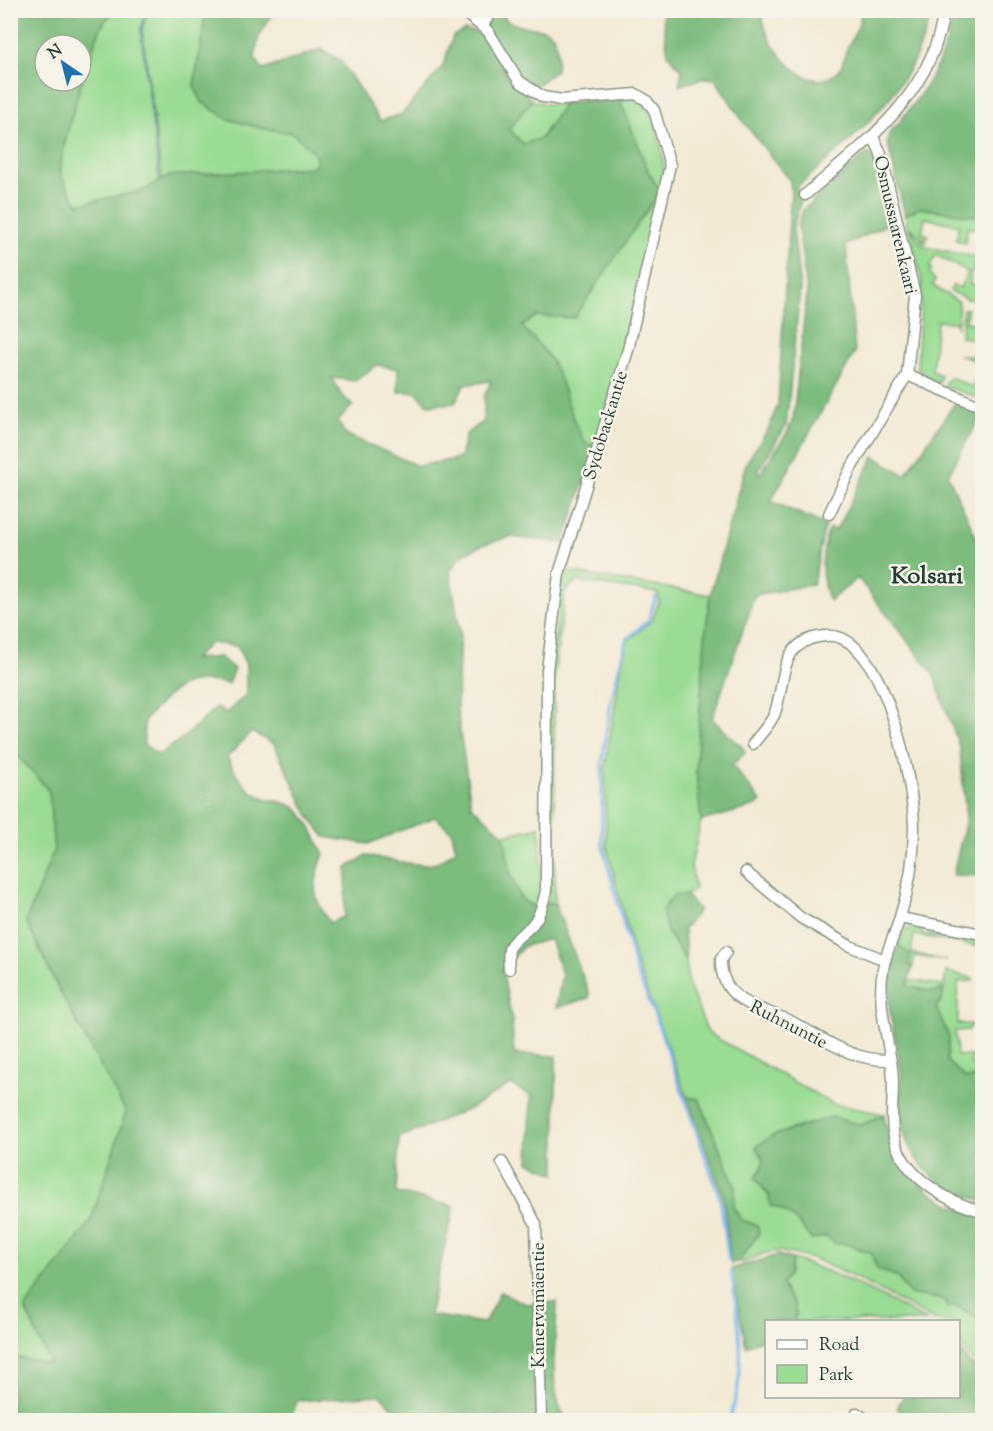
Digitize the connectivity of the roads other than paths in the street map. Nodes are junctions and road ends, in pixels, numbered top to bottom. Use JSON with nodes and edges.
{"nodes":[{"id":1,"x":462,"y":10,"type":"edge"},
{"id":2,"x":492,"y":10,"type":"edge"},
{"id":3,"x":944,"y":10,"type":"edge"},
{"id":4,"x":482,"y":27,"type":"junction"},
{"id":5,"x":873,"y":137,"type":"junction"},
{"id":6,"x":805,"y":195,"type":"dead end"},
{"id":7,"x":907,"y":375,"type":"junction"},
{"id":8,"x":982,"y":407,"type":"edge"},
{"id":9,"x":829,"y":514,"type":"dead end"},
{"id":10,"x":753,"y":744,"type":"dead end"},
{"id":11,"x":746,"y":872,"type":"dead end"},
{"id":12,"x":900,"y":918,"type":"junction"},
{"id":13,"x":982,"y":934,"type":"edge"},
{"id":14,"x":726,"y":952,"type":"dead end"},
{"id":15,"x":885,"y":960,"type":"junction"},
{"id":16,"x":509,"y":969,"type":"dead end"},
{"id":17,"x":890,"y":1060,"type":"junction"},
{"id":18,"x":502,"y":1162,"type":"dead end"},
{"id":19,"x":982,"y":1211,"type":"edge"},
{"id":20,"x":857,"y":1413,"type":"dead end"},
{"id":21,"x":541,"y":1420,"type":"edge"},
{"id":22,"x":867,"y":1420,"type":"edge"}],
"edges":[{"from":1,"to":4,"type":"street","name":"Sydobackantie"},
{"from":2,"to":4,"type":"street"},
{"from":3,"to":5,"type":"street"},
{"from":4,"to":16,"type":"street","name":"Sydobackantie"},
{"from":5,"to":6,"type":"street"},
{"from":5,"to":7,"type":"street","name":"Osmussaarenkaari"},
{"from":7,"to":8,"type":"street"},
{"from":7,"to":9,"type":"street"},
{"from":10,"to":12,"type":"street"},
{"from":11,"to":15,"type":"street"},
{"from":12,"to":13,"type":"street"},
{"from":12,"to":15,"type":"street"},
{"from":14,"to":17,"type":"street","name":"Ruhnuntie"},
{"from":15,"to":17,"type":"street"},
{"from":17,"to":19,"type":"street"},
{"from":18,"to":21,"type":"street","name":"Kanervamäentie"},
{"from":20,"to":22,"type":"street"}]}
